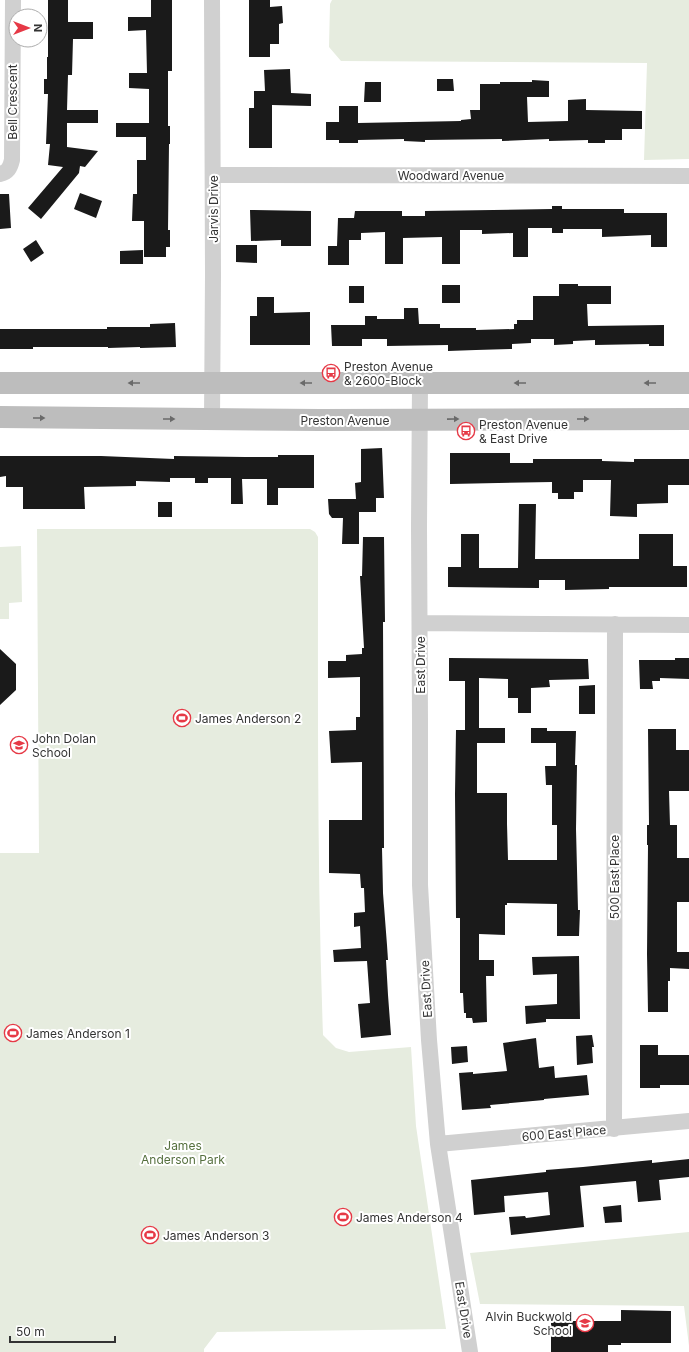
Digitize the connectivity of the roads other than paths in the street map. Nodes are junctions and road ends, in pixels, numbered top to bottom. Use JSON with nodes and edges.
{"nodes":[{"id":1,"x":13,"y":0,"type":"edge"},
{"id":2,"x":212,"y":0,"type":"edge"},
{"id":3,"x":0,"y":174,"type":"edge"},
{"id":4,"x":213,"y":175,"type":"junction"},
{"id":5,"x":689,"y":176,"type":"edge"},
{"id":6,"x":0,"y":383,"type":"edge"},
{"id":7,"x":212,"y":383,"type":"junction"},
{"id":8,"x":420,"y":383,"type":"junction"},
{"id":9,"x":689,"y":383,"type":"edge"},
{"id":10,"x":0,"y":417,"type":"edge"},
{"id":11,"x":212,"y":419,"type":"junction"},
{"id":12,"x":689,"y":419,"type":"edge"},
{"id":13,"x":420,"y":420,"type":"junction"},
{"id":14,"x":420,"y":623,"type":"junction"},
{"id":15,"x":615,"y":624,"type":"junction"},
{"id":16,"x":689,"y":625,"type":"edge"},
{"id":17,"x":689,"y":1121,"type":"edge"},
{"id":18,"x":614,"y":1129,"type":"junction"},
{"id":19,"x":438,"y":1144,"type":"junction"},
{"id":20,"x":470,"y":1352,"type":"edge"}],
"edges":[{"from":1,"to":3,"type":"street","name":"Bell Crescent"},
{"from":2,"to":4,"type":"street","name":"Jarvis Drive"},
{"from":4,"to":5,"type":"street","name":"Woodward Avenue"},
{"from":4,"to":7,"type":"street","name":"Jarvis Drive"},
{"from":7,"to":6,"type":"main road","one_way":true},
{"from":8,"to":7,"type":"main road","one_way":true},
{"from":7,"to":11,"type":"street","name":"Jarvis Drive"},
{"from":9,"to":8,"type":"main road","one_way":true},
{"from":8,"to":13,"type":"street","name":"East Drive"},
{"from":10,"to":11,"type":"main road","name":"Preston Avenue","one_way":true},
{"from":11,"to":13,"type":"main road","name":"Preston Avenue"},
{"from":13,"to":12,"type":"main road","name":"Preston Avenue","one_way":true},
{"from":13,"to":14,"type":"street","name":"East Drive"},
{"from":14,"to":15,"type":"street","name":"East Drive"},
{"from":14,"to":19,"type":"street","name":"East Drive"},
{"from":15,"to":16,"type":"street","name":"East Drive"},
{"from":15,"to":18,"type":"street","name":"500 East Place"},
{"from":17,"to":18,"type":"street","name":"600 East Place"},
{"from":18,"to":19,"type":"street","name":"600 East Place"},
{"from":19,"to":20,"type":"street","name":"East Drive"}]}
